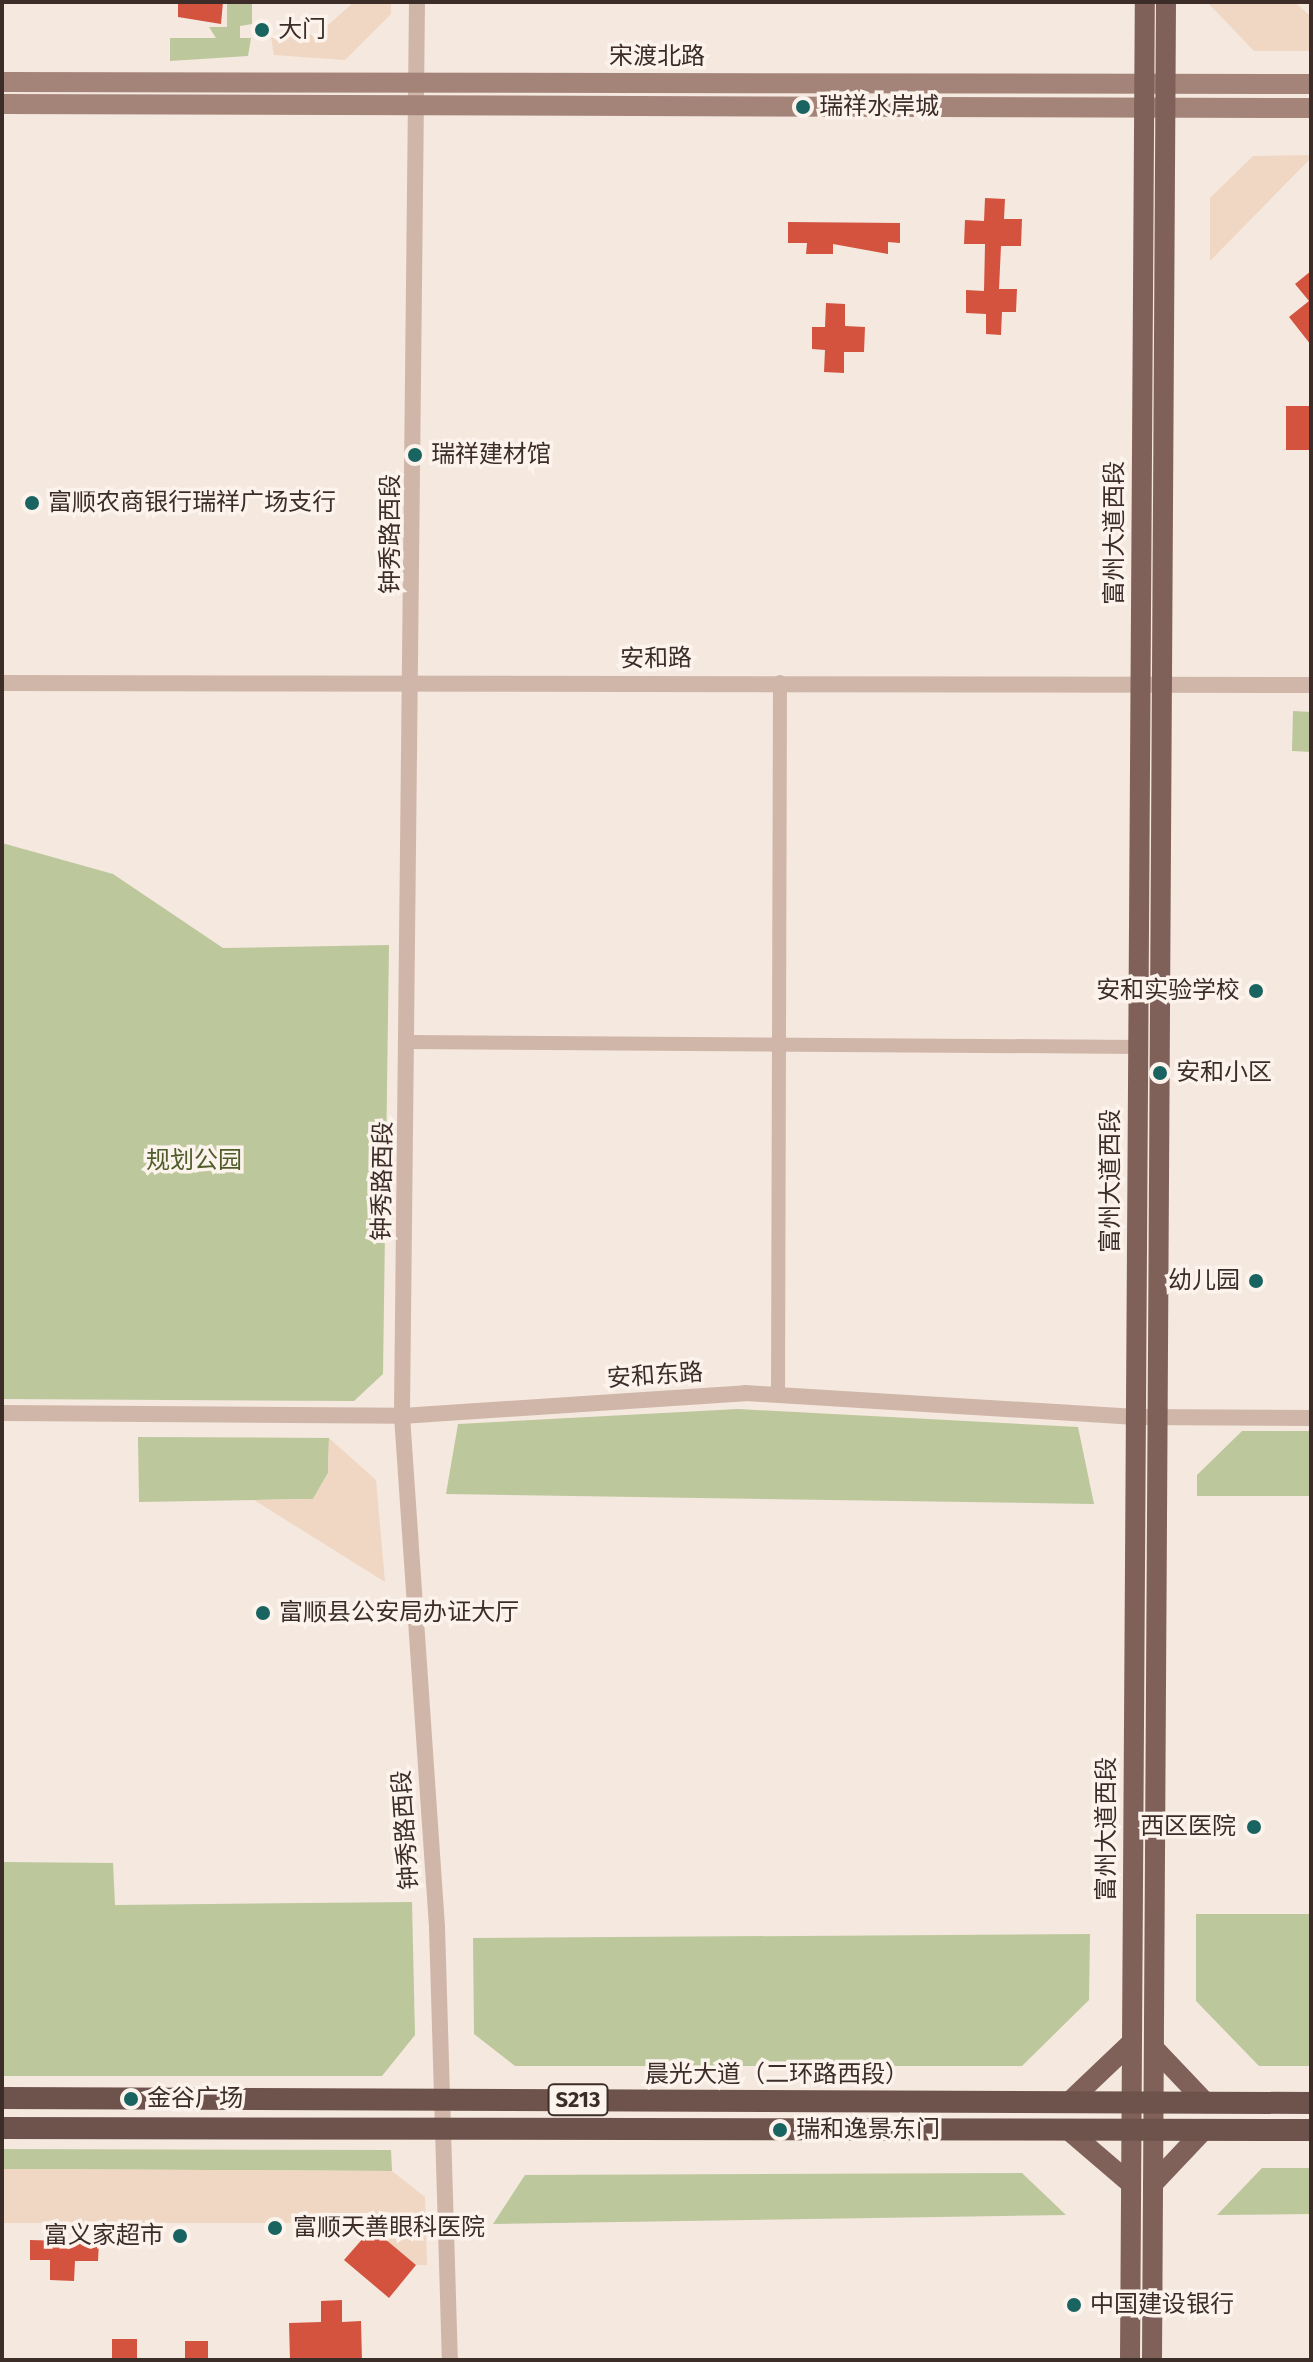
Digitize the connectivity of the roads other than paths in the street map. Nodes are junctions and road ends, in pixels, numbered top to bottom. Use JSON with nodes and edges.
{"nodes":[{"id":1,"x":417,"y":2,"type":"edge"},
{"id":2,"x":1145,"y":2,"type":"edge"},
{"id":3,"x":1166,"y":2,"type":"edge"},
{"id":4,"x":2,"y":82,"type":"edge"},
{"id":5,"x":417,"y":82,"type":"junction"},
{"id":6,"x":1144,"y":84,"type":"junction"},
{"id":7,"x":1166,"y":84,"type":"junction"},
{"id":8,"x":1311,"y":84,"type":"edge"},
{"id":9,"x":2,"y":104,"type":"edge"},
{"id":10,"x":417,"y":105,"type":"junction"},
{"id":11,"x":1144,"y":107,"type":"junction"},
{"id":12,"x":1166,"y":107,"type":"junction"},
{"id":13,"x":1311,"y":108,"type":"edge"},
{"id":14,"x":780,"y":682,"type":"junction"},
{"id":15,"x":2,"y":683,"type":"edge"},
{"id":16,"x":1311,"y":685,"type":"edge"},
{"id":17,"x":413,"y":686,"type":"junction"},
{"id":18,"x":1140,"y":687,"type":"junction"},
{"id":19,"x":1162,"y":687,"type":"junction"},
{"id":20,"x":411,"y":1042,"type":"junction"},
{"id":21,"x":779,"y":1045,"type":"junction"},
{"id":22,"x":1138,"y":1047,"type":"junction"},
{"id":23,"x":778,"y":1395,"type":"junction"},
{"id":24,"x":2,"y":1413,"type":"edge"},
{"id":25,"x":402,"y":1416,"type":"junction"},
{"id":26,"x":1136,"y":1417,"type":"junction"},
{"id":27,"x":1158,"y":1417,"type":"junction"},
{"id":28,"x":1311,"y":1418,"type":"edge"},
{"id":29,"x":1132,"y":2042,"type":"junction"},
{"id":30,"x":1154,"y":2048,"type":"junction"},
{"id":31,"x":2,"y":2098,"type":"edge"},
{"id":32,"x":444,"y":2100,"type":"junction"},
{"id":33,"x":1069,"y":2102,"type":"junction"},
{"id":34,"x":1143,"y":2102,"type":"junction"},
{"id":35,"x":1206,"y":2103,"type":"junction"},
{"id":36,"x":1311,"y":2103,"type":"edge"},
{"id":37,"x":2,"y":2128,"type":"edge"},
{"id":38,"x":445,"y":2129,"type":"junction"},
{"id":39,"x":1068,"y":2130,"type":"junction"},
{"id":40,"x":1143,"y":2130,"type":"junction"},
{"id":41,"x":1204,"y":2130,"type":"junction"},
{"id":42,"x":1311,"y":2130,"type":"edge"},
{"id":43,"x":1131,"y":2184,"type":"junction"},
{"id":44,"x":1153,"y":2184,"type":"junction"},
{"id":45,"x":450,"y":2360,"type":"edge"},
{"id":46,"x":1130,"y":2360,"type":"edge"},
{"id":47,"x":1152,"y":2360,"type":"edge"}],
"edges":[{"from":1,"to":5,"type":"street","name":"钟秀路西段"},
{"from":2,"to":6,"type":"main road","name":"富州大道西段"},
{"from":3,"to":7,"type":"main road","name":"富州大道西段"},
{"from":4,"to":5,"type":"main road","name":"宋渡北路"},
{"from":5,"to":6,"type":"main road","name":"宋渡北路"},
{"from":5,"to":10,"type":"street","name":"钟秀路西段"},
{"from":6,"to":7,"type":"main road","name":"宋渡北路"},
{"from":6,"to":11,"type":"main road","name":"富州大道西段"},
{"from":7,"to":8,"type":"main road","name":"宋渡北路"},
{"from":7,"to":12,"type":"main road","name":"富州大道西段"},
{"from":9,"to":10,"type":"main road","name":"宋渡北路"},
{"from":10,"to":11,"type":"main road","name":"宋渡北路"},
{"from":10,"to":17,"type":"street","name":"钟秀路西段"},
{"from":11,"to":12,"type":"main road","name":"宋渡北路"},
{"from":11,"to":18,"type":"main road","name":"富州大道西段"},
{"from":12,"to":13,"type":"main road","name":"宋渡北路"},
{"from":12,"to":19,"type":"main road","name":"富州大道西段"},
{"from":14,"to":17,"type":"street","name":"安和路"},
{"from":14,"to":18,"type":"street","name":"安和路"},
{"from":14,"to":21,"type":"street"},
{"from":15,"to":17,"type":"street","name":"安和路"},
{"from":16,"to":19,"type":"street","name":"安和路"},
{"from":17,"to":20,"type":"street","name":"钟秀路西段"},
{"from":18,"to":19,"type":"street","name":"安和路"},
{"from":18,"to":22,"type":"main road","name":"富州大道西段"},
{"from":19,"to":27,"type":"main road","name":"富州大道西段"},
{"from":20,"to":21,"type":"street"},
{"from":20,"to":25,"type":"street","name":"钟秀路西段"},
{"from":21,"to":22,"type":"street"},
{"from":21,"to":23,"type":"street"},
{"from":22,"to":26,"type":"main road","name":"富州大道西段"},
{"from":23,"to":25,"type":"street","name":"安和东路"},
{"from":23,"to":26,"type":"street","name":"安和东路"},
{"from":24,"to":25,"type":"street","name":"安和东路"},
{"from":25,"to":32,"type":"street","name":"钟秀路西段"},
{"from":26,"to":27,"type":"street","name":"安和东路"},
{"from":26,"to":29,"type":"main road","name":"富州大道西段"},
{"from":27,"to":28,"type":"street","name":"安和东路"},
{"from":27,"to":30,"type":"main road","name":"富州大道西段"},
{"from":29,"to":33,"type":"main road"},
{"from":29,"to":34,"type":"main road","name":"富州大道西段"},
{"from":30,"to":34,"type":"main road","name":"富州大道西段"},
{"from":30,"to":35,"type":"main road"},
{"from":31,"to":32,"type":"highway","name":"晨光大道（二环路西段）","number":"S213"},
{"from":32,"to":33,"type":"highway","name":"晨光大道（二环路西段）","number":"S213"},
{"from":32,"to":38,"type":"street","name":"钟秀路西段"},
{"from":33,"to":34,"type":"highway","name":"晨光大道（二环路西段）","number":"S213"},
{"from":34,"to":35,"type":"highway","name":"晨光大道（二环路西段）"},
{"from":34,"to":40,"type":"main road","name":"富州大道西段"},
{"from":35,"to":36,"type":"highway","name":"晨光大道（二环路西段）"},
{"from":37,"to":38,"type":"highway","number":"S213"},
{"from":38,"to":39,"type":"highway","number":"S213"},
{"from":38,"to":45,"type":"street","name":"钟秀路西段"},
{"from":39,"to":40,"type":"highway","number":"S213"},
{"from":39,"to":43,"type":"main road"},
{"from":40,"to":41,"type":"highway"},
{"from":40,"to":43,"type":"main road","name":"富州大道西段"},
{"from":40,"to":44,"type":"main road","name":"富州大道西段"},
{"from":41,"to":42,"type":"highway"},
{"from":41,"to":44,"type":"main road"},
{"from":43,"to":46,"type":"main road","name":"富州大道西段"},
{"from":44,"to":47,"type":"main road","name":"富州大道西段"}]}
